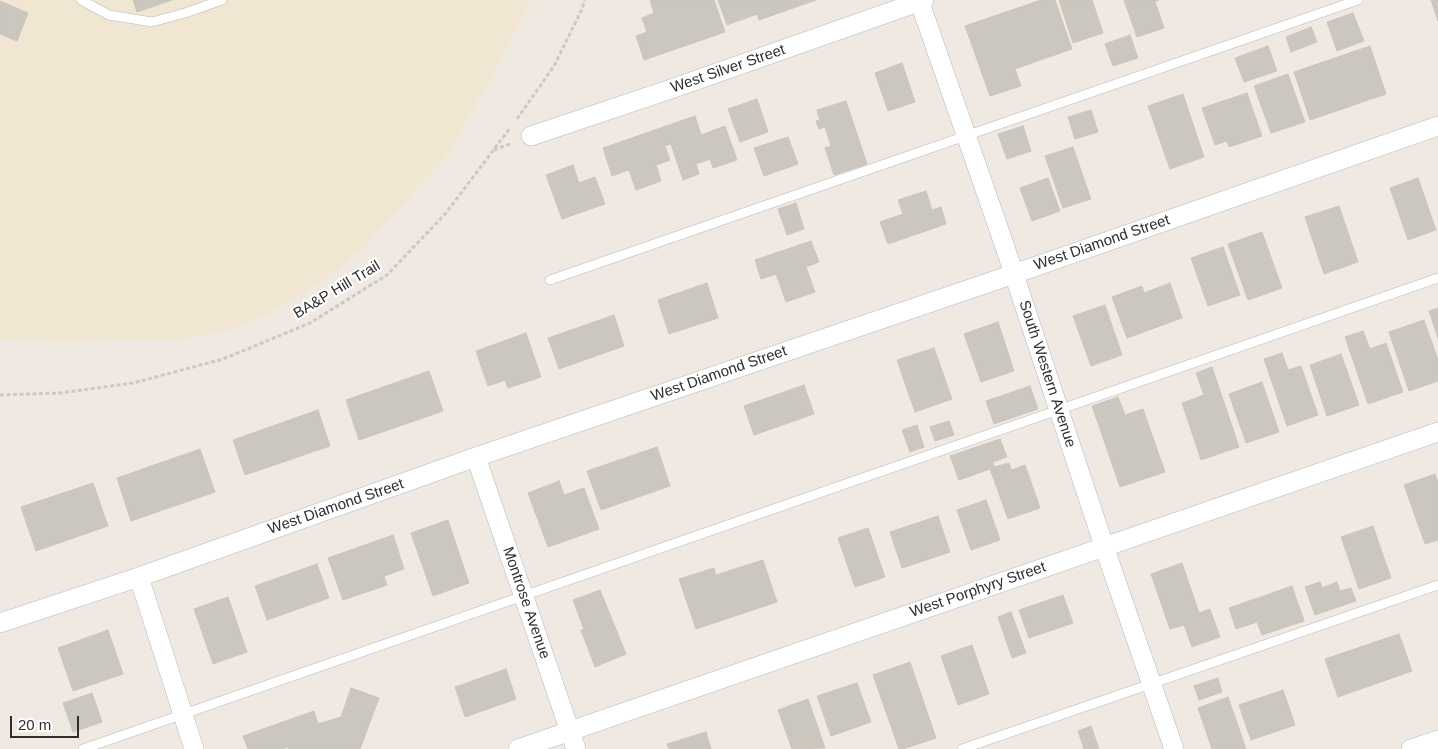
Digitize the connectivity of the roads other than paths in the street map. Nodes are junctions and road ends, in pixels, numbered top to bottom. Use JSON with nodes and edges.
{"nodes":[{"id":1,"x":82,"y":0,"type":"edge"},
{"id":2,"x":222,"y":0,"type":"edge"},
{"id":3,"x":921,"y":0,"type":"edge"},
{"id":4,"x":1358,"y":0,"type":"edge"},
{"id":5,"x":1438,"y":126,"type":"edge"},
{"id":6,"x":966,"y":135,"type":"junction"},
{"id":7,"x":531,"y":136,"type":"dead end"},
{"id":8,"x":1014,"y":274,"type":"junction"},
{"id":9,"x":1438,"y":278,"type":"edge"},
{"id":10,"x":550,"y":280,"type":"dead end"},
{"id":11,"x":1059,"y":410,"type":"junction"},
{"id":12,"x":1438,"y":432,"type":"edge"},
{"id":13,"x":476,"y":457,"type":"junction"},
{"id":14,"x":1104,"y":546,"type":"junction"},
{"id":15,"x":139,"y":577,"type":"junction"},
{"id":16,"x":1438,"y":585,"type":"edge"},
{"id":17,"x":524,"y":596,"type":"junction"},
{"id":18,"x":0,"y":623,"type":"edge"},
{"id":19,"x":1151,"y":683,"type":"junction"},
{"id":20,"x":183,"y":714,"type":"junction"},
{"id":21,"x":570,"y":731,"type":"junction"},
{"id":22,"x":1438,"y":740,"type":"edge"},
{"id":23,"x":83,"y":749,"type":"edge"},
{"id":24,"x":194,"y":749,"type":"edge"},
{"id":25,"x":518,"y":749,"type":"edge"},
{"id":26,"x":576,"y":749,"type":"edge"},
{"id":27,"x":962,"y":749,"type":"edge"},
{"id":28,"x":1174,"y":749,"type":"edge"},
{"id":29,"x":1411,"y":749,"type":"edge"}],
"edges":[{"from":1,"to":2,"type":"lane"},
{"from":3,"to":6,"type":"street","name":"South Western Avenue"},
{"from":3,"to":7,"type":"street","name":"West Silver Street"},
{"from":4,"to":6,"type":"lane"},
{"from":5,"to":8,"type":"street","name":"West Diamond Street"},
{"from":6,"to":8,"type":"street","name":"South Western Avenue"},
{"from":6,"to":10,"type":"lane"},
{"from":8,"to":11,"type":"street","name":"South Western Avenue"},
{"from":8,"to":13,"type":"street","name":"West Diamond Street"},
{"from":9,"to":11,"type":"lane"},
{"from":11,"to":14,"type":"street","name":"South Western Avenue"},
{"from":11,"to":17,"type":"lane"},
{"from":12,"to":14,"type":"street","name":"West Porphyry Street"},
{"from":13,"to":15,"type":"street","name":"West Diamond Street"},
{"from":13,"to":17,"type":"street","name":"Montrose Avenue"},
{"from":14,"to":19,"type":"street","name":"South Western Avenue"},
{"from":14,"to":21,"type":"street","name":"West Porphyry Street"},
{"from":15,"to":18,"type":"street","name":"West Diamond Street"},
{"from":15,"to":20,"type":"street"},
{"from":16,"to":19,"type":"lane"},
{"from":17,"to":20,"type":"lane"},
{"from":17,"to":21,"type":"street","name":"Montrose Avenue"},
{"from":19,"to":27,"type":"lane"},
{"from":19,"to":28,"type":"street","name":"South Western Avenue"},
{"from":20,"to":23,"type":"lane"},
{"from":20,"to":24,"type":"street"},
{"from":21,"to":25,"type":"street","name":"West Porphyry Street"},
{"from":21,"to":26,"type":"street","name":"Montrose Avenue"},
{"from":22,"to":29,"type":"street"}]}
